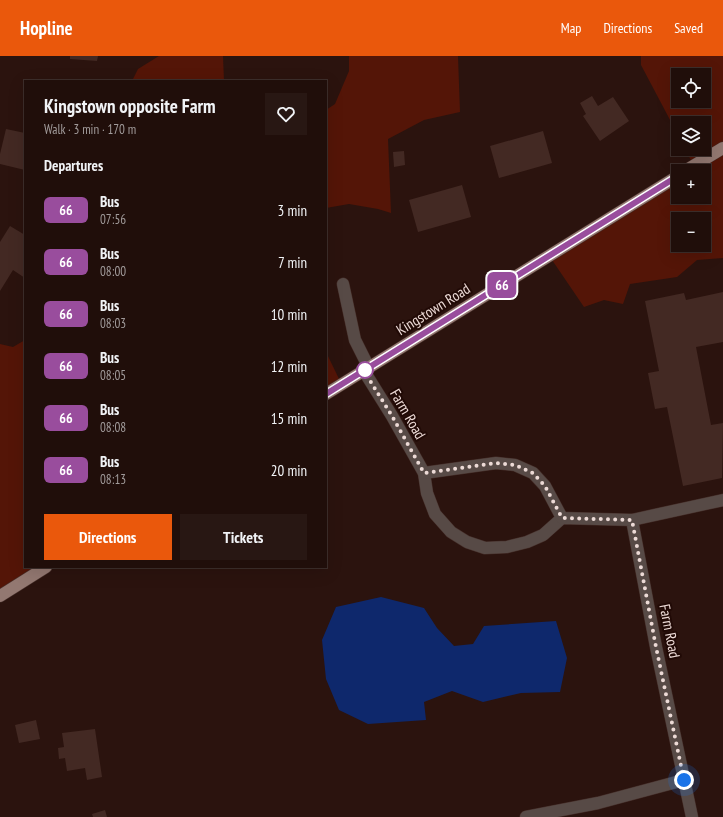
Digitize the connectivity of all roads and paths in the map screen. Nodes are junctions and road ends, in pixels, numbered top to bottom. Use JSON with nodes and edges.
{"nodes":[{"id":1,"x":723,"y":148,"type":"edge"},
{"id":2,"x":697,"y":164,"type":"edge"},
{"id":3,"x":671,"y":180,"type":"edge"},
{"id":4,"x":343,"y":284,"type":"dead end"},
{"id":5,"x":366,"y":369,"type":"junction"},
{"id":6,"x":327,"y":393,"type":"edge"},
{"id":7,"x":424,"y":473,"type":"junction"},
{"id":8,"x":723,"y":500,"type":"edge"},
{"id":9,"x":562,"y":518,"type":"junction"},
{"id":10,"x":632,"y":520,"type":"junction"},
{"id":11,"x":44,"y":568,"type":"edge"},
{"id":12,"x":0,"y":596,"type":"edge"},
{"id":13,"x":684,"y":780,"type":"junction"},
{"id":14,"x":526,"y":817,"type":"edge"},
{"id":15,"x":692,"y":817,"type":"edge"}],
"edges":[{"from":1,"to":2,"type":"main road"},
{"from":3,"to":5,"type":"main road","name":"Kingstown Road"},
{"from":4,"to":5,"type":"street","name":"Farm Road"},
{"from":5,"to":6,"type":"main road","name":"Kingstown Road"},
{"from":5,"to":7,"type":"street","name":"Farm Road"},
{"from":7,"to":9,"type":"street"},
{"from":7,"to":9,"type":"street","name":"Farm Road"},
{"from":8,"to":10,"type":"street"},
{"from":9,"to":10,"type":"street"},
{"from":10,"to":13,"type":"street","name":"Farm Road"},
{"from":11,"to":12,"type":"main road"},
{"from":13,"to":14,"type":"street"},
{"from":13,"to":15,"type":"street","name":"Farm Road"}]}
